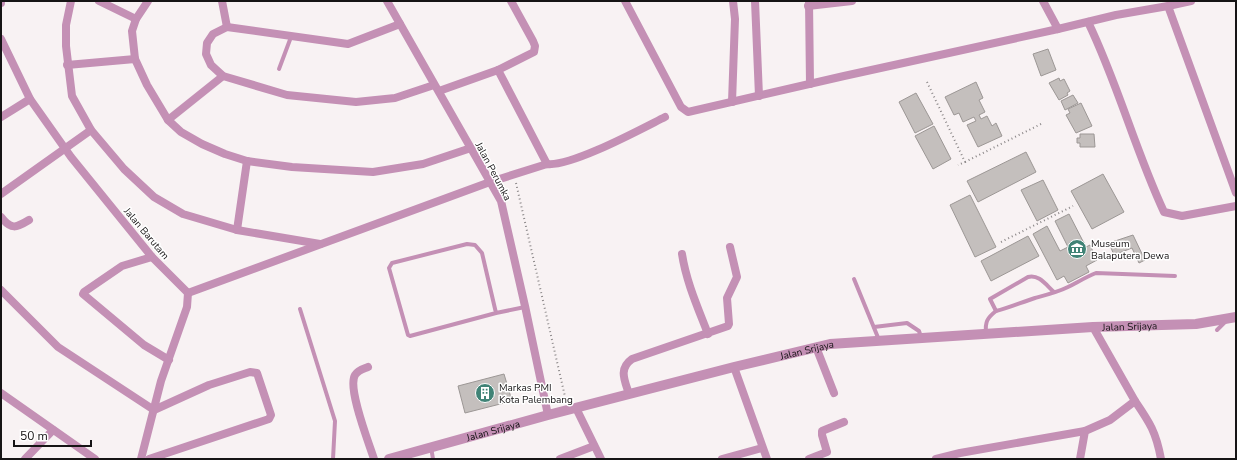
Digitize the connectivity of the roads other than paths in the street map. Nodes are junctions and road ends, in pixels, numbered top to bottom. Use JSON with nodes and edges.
{"nodes":[{"id":1,"x":71,"y":1,"type":"edge"},
{"id":2,"x":99,"y":1,"type":"edge"},
{"id":3,"x":148,"y":1,"type":"edge"},
{"id":4,"x":222,"y":1,"type":"edge"},
{"id":5,"x":387,"y":1,"type":"edge"},
{"id":6,"x":511,"y":1,"type":"edge"},
{"id":7,"x":625,"y":1,"type":"edge"},
{"id":8,"x":733,"y":1,"type":"edge"},
{"id":9,"x":755,"y":1,"type":"edge"},
{"id":10,"x":852,"y":1,"type":"edge"},
{"id":11,"x":1043,"y":1,"type":"edge"},
{"id":12,"x":1191,"y":1,"type":"edge"},
{"id":13,"x":808,"y":4,"type":"edge"},
{"id":14,"x":1168,"y":6,"type":"junction"},
{"id":15,"x":136,"y":19,"type":"junction"},
{"id":16,"x":1088,"y":22,"type":"junction"},
{"id":17,"x":400,"y":24,"type":"junction"},
{"id":18,"x":228,"y":27,"type":"junction"},
{"id":19,"x":1058,"y":29,"type":"junction"},
{"id":20,"x":291,"y":37,"type":"junction"},
{"id":21,"x":1,"y":39,"type":"edge"},
{"id":22,"x":135,"y":59,"type":"junction"},
{"id":23,"x":67,"y":65,"type":"junction"},
{"id":24,"x":279,"y":69,"type":"dead end"},
{"id":25,"x":498,"y":70,"type":"junction"},
{"id":26,"x":223,"y":76,"type":"junction"},
{"id":27,"x":810,"y":84,"type":"junction"},
{"id":28,"x":437,"y":88,"type":"junction"},
{"id":29,"x":759,"y":96,"type":"junction"},
{"id":30,"x":30,"y":99,"type":"junction"},
{"id":31,"x":732,"y":102,"type":"junction"},
{"id":32,"x":1,"y":117,"type":"edge"},
{"id":33,"x":665,"y":117,"type":"dead end"},
{"id":34,"x":168,"y":120,"type":"junction"},
{"id":35,"x":91,"y":130,"type":"junction"},
{"id":36,"x":64,"y":148,"type":"junction"},
{"id":37,"x":471,"y":148,"type":"junction"},
{"id":38,"x":247,"y":161,"type":"junction"},
{"id":39,"x":547,"y":164,"type":"junction"},
{"id":40,"x":490,"y":182,"type":"junction"},
{"id":41,"x":1236,"y":193,"type":"edge"},
{"id":42,"x":1,"y":194,"type":"edge"},
{"id":43,"x":1236,"y":206,"type":"edge"},
{"id":44,"x":1,"y":217,"type":"edge"},
{"id":45,"x":29,"y":220,"type":"dead end"},
{"id":46,"x":237,"y":230,"type":"junction"},
{"id":47,"x":321,"y":244,"type":"junction"},
{"id":48,"x":730,"y":247,"type":"dead end"},
{"id":49,"x":682,"y":254,"type":"dead end"},
{"id":50,"x":152,"y":257,"type":"junction"},
{"id":51,"x":1175,"y":276,"type":"dead end"},
{"id":52,"x":854,"y":279,"type":"dead end"},
{"id":53,"x":1,"y":290,"type":"edge"},
{"id":54,"x":1054,"y":292,"type":"junction"},
{"id":55,"x":188,"y":293,"type":"junction"},
{"id":56,"x":525,"y":306,"type":"junction"},
{"id":57,"x":300,"y":310,"type":"dead end"},
{"id":58,"x":996,"y":311,"type":"junction"},
{"id":59,"x":496,"y":313,"type":"junction"},
{"id":60,"x":1233,"y":318,"type":"edge"},
{"id":61,"x":874,"y":327,"type":"junction"},
{"id":62,"x":1093,"y":327,"type":"junction"},
{"id":63,"x":1217,"y":330,"type":"dead end"},
{"id":64,"x":708,"y":334,"type":"junction"},
{"id":65,"x":986,"y":334,"type":"junction"},
{"id":66,"x":921,"y":338,"type":"junction"},
{"id":67,"x":879,"y":341,"type":"junction"},
{"id":68,"x":816,"y":347,"type":"junction"},
{"id":69,"x":168,"y":360,"type":"junction"},
{"id":70,"x":368,"y":367,"type":"dead end"},
{"id":71,"x":734,"y":367,"type":"junction"},
{"id":72,"x":1,"y":393,"type":"edge"},
{"id":73,"x":834,"y":393,"type":"dead end"},
{"id":74,"x":629,"y":394,"type":"junction"},
{"id":75,"x":1134,"y":400,"type":"junction"},
{"id":76,"x":572,"y":409,"type":"junction"},
{"id":77,"x":154,"y":410,"type":"junction"},
{"id":78,"x":548,"y":415,"type":"junction"},
{"id":79,"x":844,"y":422,"type":"dead end"},
{"id":80,"x":53,"y":430,"type":"junction"},
{"id":81,"x":1085,"y":430,"type":"junction"},
{"id":82,"x":594,"y":446,"type":"junction"},
{"id":83,"x":431,"y":447,"type":"junction"},
{"id":84,"x":762,"y":448,"type":"junction"},
{"id":85,"x":25,"y":459,"type":"edge"},
{"id":86,"x":95,"y":459,"type":"edge"},
{"id":87,"x":141,"y":459,"type":"edge"},
{"id":88,"x":149,"y":459,"type":"edge"},
{"id":89,"x":333,"y":459,"type":"edge"},
{"id":90,"x":374,"y":459,"type":"edge"},
{"id":91,"x":389,"y":459,"type":"edge"},
{"id":92,"x":433,"y":459,"type":"edge"},
{"id":93,"x":560,"y":459,"type":"edge"},
{"id":94,"x":601,"y":459,"type":"edge"},
{"id":95,"x":722,"y":459,"type":"edge"},
{"id":96,"x":767,"y":459,"type":"edge"},
{"id":97,"x":809,"y":459,"type":"edge"},
{"id":98,"x":936,"y":459,"type":"edge"},
{"id":99,"x":1080,"y":459,"type":"edge"},
{"id":100,"x":1160,"y":459,"type":"edge"}],
"edges":[{"from":1,"to":23,"type":"street"},
{"from":2,"to":15,"type":"street"},
{"from":3,"to":15,"type":"street"},
{"from":4,"to":18,"type":"street"},
{"from":5,"to":17,"type":"street","name":"Jalan Perumka"},
{"from":6,"to":25,"type":"street"},
{"from":7,"to":31,"type":"street"},
{"from":8,"to":31,"type":"street"},
{"from":9,"to":29,"type":"street"},
{"from":10,"to":13,"type":"street"},
{"from":11,"to":19,"type":"street"},
{"from":12,"to":14,"type":"street"},
{"from":13,"to":27,"type":"street"},
{"from":14,"to":16,"type":"street"},
{"from":14,"to":41,"type":"street"},
{"from":15,"to":22,"type":"street"},
{"from":16,"to":19,"type":"street"},
{"from":16,"to":43,"type":"street"},
{"from":17,"to":20,"type":"street"},
{"from":17,"to":28,"type":"street","name":"Jalan Perumka"},
{"from":18,"to":20,"type":"street"},
{"from":18,"to":26,"type":"street"},
{"from":19,"to":27,"type":"street"},
{"from":20,"to":24,"type":"lane"},
{"from":21,"to":30,"type":"street","name":"Jalan Barutam"},
{"from":22,"to":23,"type":"street"},
{"from":22,"to":34,"type":"street"},
{"from":23,"to":35,"type":"street"},
{"from":25,"to":28,"type":"street"},
{"from":25,"to":39,"type":"street"},
{"from":26,"to":28,"type":"street"},
{"from":26,"to":34,"type":"street"},
{"from":27,"to":29,"type":"street"},
{"from":28,"to":37,"type":"street","name":"Jalan Perumka"},
{"from":29,"to":31,"type":"street"},
{"from":30,"to":32,"type":"street"},
{"from":30,"to":36,"type":"street","name":"Jalan Barutam"},
{"from":33,"to":39,"type":"street"},
{"from":34,"to":38,"type":"street"},
{"from":35,"to":36,"type":"street"},
{"from":35,"to":46,"type":"street"},
{"from":36,"to":42,"type":"street"},
{"from":36,"to":50,"type":"street","name":"Jalan Barutam"},
{"from":37,"to":38,"type":"street"},
{"from":37,"to":40,"type":"street","name":"Jalan Perumka"},
{"from":38,"to":46,"type":"street"},
{"from":39,"to":40,"type":"street"},
{"from":40,"to":47,"type":"street"},
{"from":40,"to":56,"type":"street","name":"Jalan Perumka"},
{"from":44,"to":45,"type":"street"},
{"from":46,"to":47,"type":"street"},
{"from":47,"to":55,"type":"street"},
{"from":48,"to":64,"type":"street"},
{"from":49,"to":64,"type":"street"},
{"from":50,"to":55,"type":"street","name":"Jalan Barutam"},
{"from":50,"to":69,"type":"street"},
{"from":51,"to":54,"type":"lane"},
{"from":52,"to":61,"type":"lane"},
{"from":53,"to":77,"type":"street"},
{"from":54,"to":58,"type":"lane"},
{"from":54,"to":58,"type":"lane"},
{"from":55,"to":69,"type":"street"},
{"from":56,"to":59,"type":"lane"},
{"from":56,"to":78,"type":"street","name":"Jalan Perumka"},
{"from":57,"to":89,"type":"lane"},
{"from":58,"to":65,"type":"lane"},
{"from":59,"to":59,"type":"lane"},
{"from":60,"to":62,"type":"street","name":"Jalan Srijaya"},
{"from":60,"to":63,"type":"lane"},
{"from":61,"to":66,"type":"lane"},
{"from":61,"to":67,"type":"lane"},
{"from":62,"to":65,"type":"street","name":"Jalan Srijaya"},
{"from":62,"to":75,"type":"street"},
{"from":64,"to":74,"type":"street"},
{"from":65,"to":66,"type":"street","name":"Jalan Srijaya"},
{"from":66,"to":67,"type":"street","name":"Jalan Srijaya"},
{"from":67,"to":68,"type":"street","name":"Jalan Srijaya"},
{"from":68,"to":71,"type":"street","name":"Jalan Srijaya"},
{"from":68,"to":73,"type":"street"},
{"from":69,"to":77,"type":"street"},
{"from":70,"to":90,"type":"street"},
{"from":71,"to":74,"type":"street","name":"Jalan Srijaya"},
{"from":71,"to":84,"type":"street"},
{"from":72,"to":80,"type":"street"},
{"from":74,"to":76,"type":"street","name":"Jalan Srijaya"},
{"from":75,"to":81,"type":"street"},
{"from":75,"to":100,"type":"street"},
{"from":76,"to":78,"type":"street","name":"Jalan Srijaya"},
{"from":76,"to":82,"type":"street"},
{"from":77,"to":87,"type":"street"},
{"from":77,"to":88,"type":"street"},
{"from":78,"to":83,"type":"street","name":"Jalan Srijaya"},
{"from":79,"to":97,"type":"street"},
{"from":80,"to":85,"type":"street"},
{"from":80,"to":86,"type":"street"},
{"from":81,"to":98,"type":"street"},
{"from":81,"to":99,"type":"street"},
{"from":82,"to":93,"type":"street"},
{"from":82,"to":94,"type":"street"},
{"from":83,"to":91,"type":"street","name":"Jalan Srijaya"},
{"from":83,"to":92,"type":"lane"},
{"from":84,"to":95,"type":"street"},
{"from":84,"to":96,"type":"street"}]}
